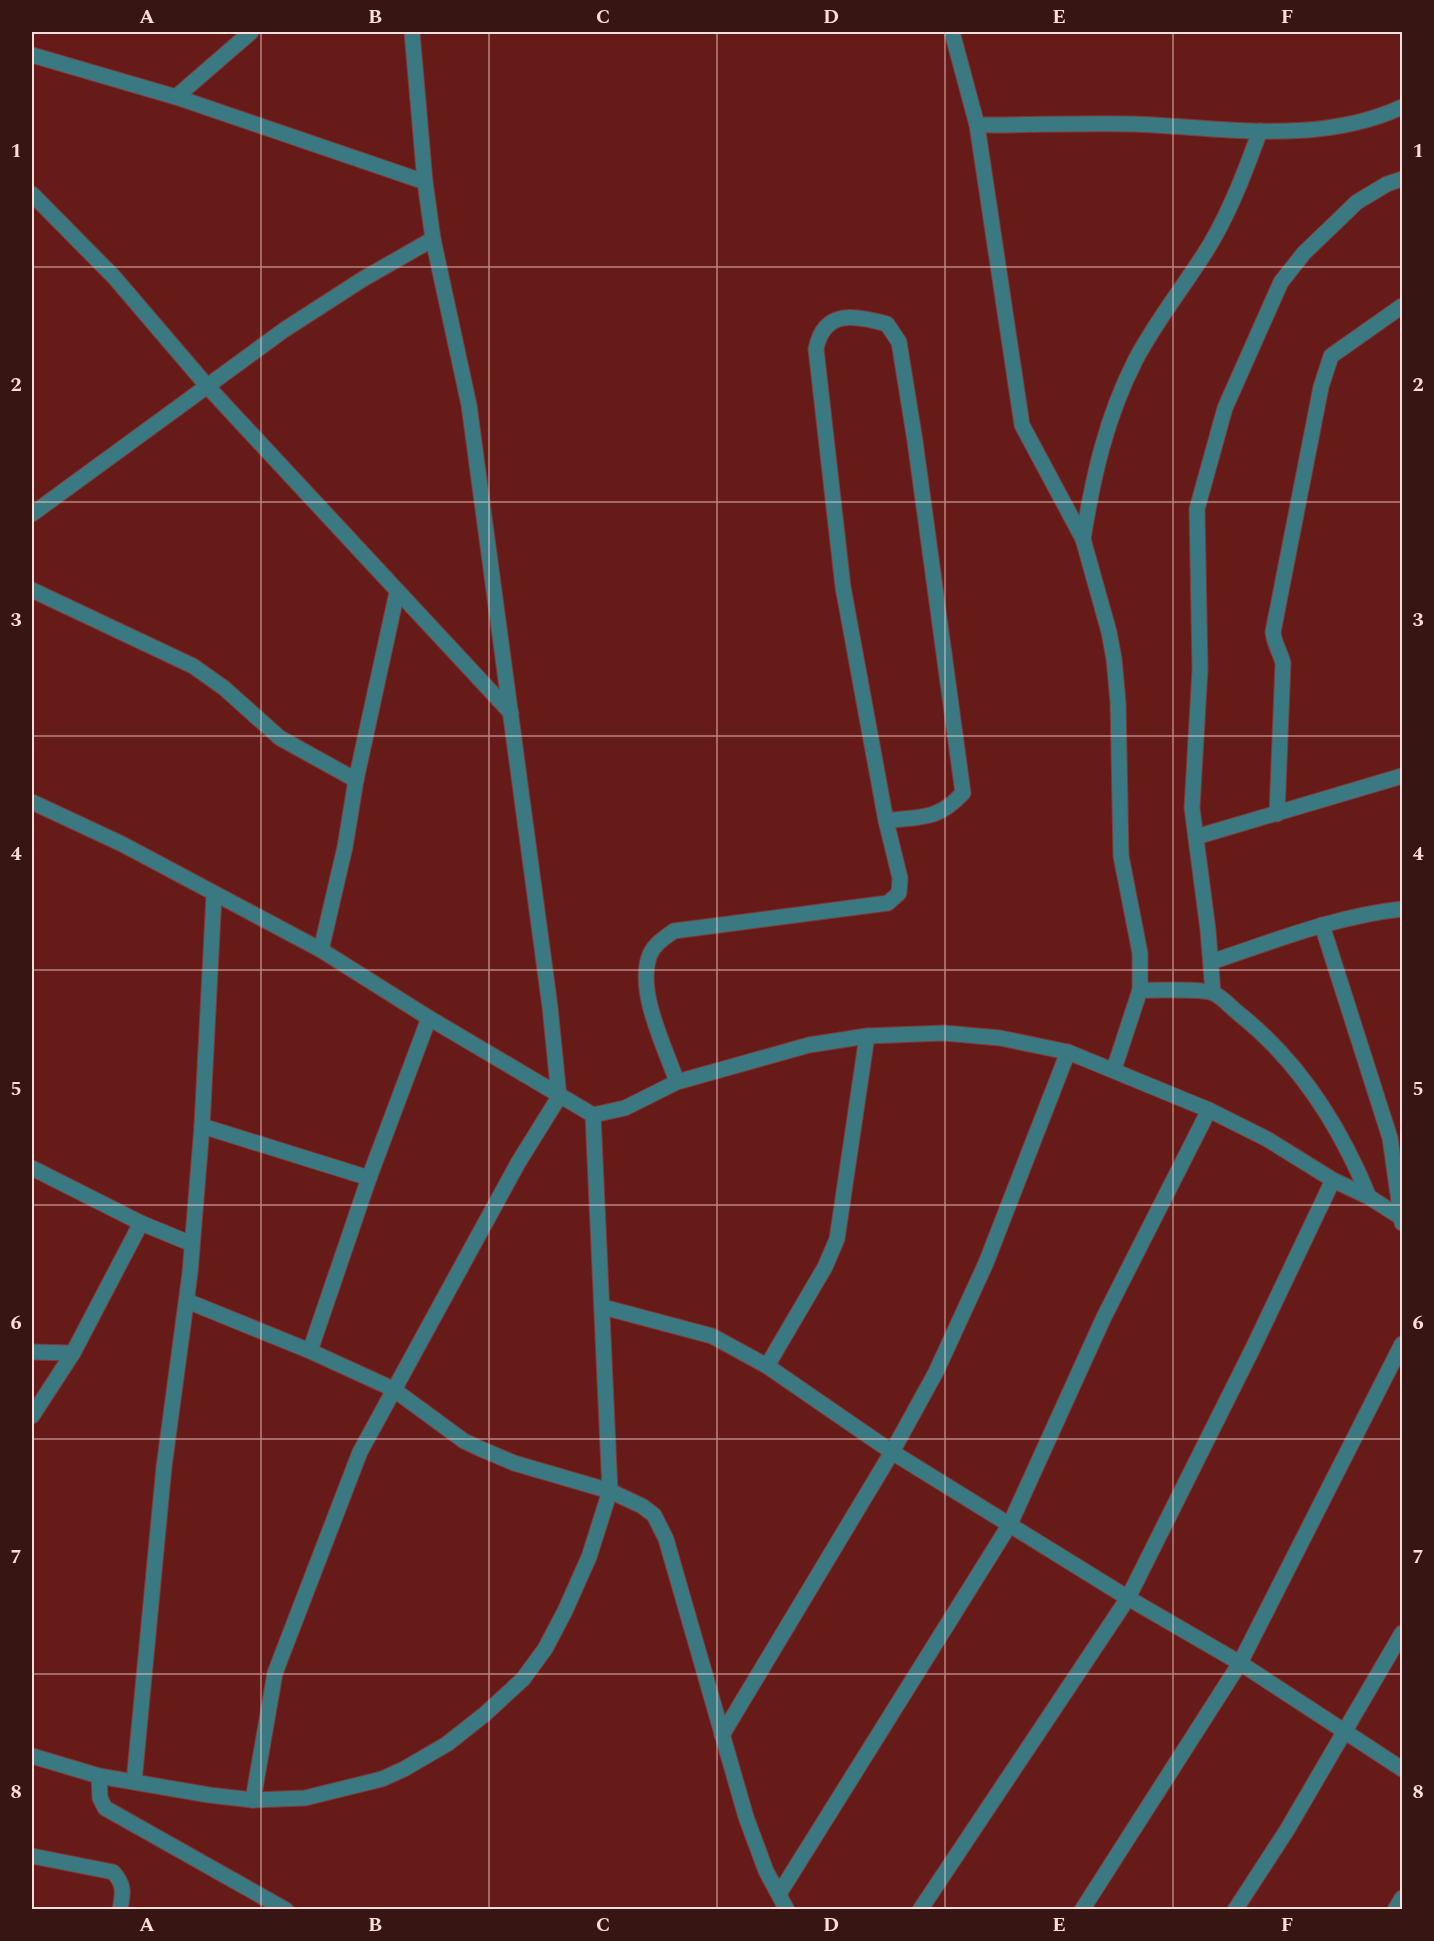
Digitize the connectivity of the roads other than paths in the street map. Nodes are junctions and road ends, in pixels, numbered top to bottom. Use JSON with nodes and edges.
{"nodes":[{"id":1,"x":251,"y":32,"type":"edge"},
{"id":2,"x":412,"y":32,"type":"edge"},
{"id":3,"x":952,"y":32,"type":"edge"},
{"id":4,"x":32,"y":55,"type":"edge"},
{"id":5,"x":176,"y":97,"type":"junction"},
{"id":6,"x":1402,"y":107,"type":"edge"},
{"id":7,"x":977,"y":125,"type":"junction"},
{"id":8,"x":1260,"y":131,"type":"junction"},
{"id":9,"x":1402,"y":179,"type":"edge"},
{"id":10,"x":425,"y":182,"type":"junction"},
{"id":11,"x":32,"y":194,"type":"edge"},
{"id":12,"x":433,"y":239,"type":"junction"},
{"id":13,"x":1402,"y":306,"type":"edge"},
{"id":14,"x":208,"y":387,"type":"junction"},
{"id":15,"x":32,"y":514,"type":"edge"},
{"id":16,"x":1083,"y":539,"type":"junction"},
{"id":17,"x":32,"y":590,"type":"edge"},
{"id":18,"x":397,"y":592,"type":"junction"},
{"id":19,"x":511,"y":713,"type":"junction"},
{"id":20,"x":1402,"y":776,"type":"edge"},
{"id":21,"x":356,"y":780,"type":"junction"},
{"id":22,"x":32,"y":802,"type":"edge"},
{"id":23,"x":1277,"y":814,"type":"junction"},
{"id":24,"x":886,"y":820,"type":"junction"},
{"id":25,"x":1196,"y":837,"type":"junction"},
{"id":26,"x":214,"y":895,"type":"junction"},
{"id":27,"x":1402,"y":909,"type":"edge"},
{"id":28,"x":1322,"y":925,"type":"junction"},
{"id":29,"x":321,"y":950,"type":"junction"},
{"id":30,"x":1211,"y":962,"type":"junction"},
{"id":31,"x":1140,"y":990,"type":"junction"},
{"id":32,"x":1213,"y":993,"type":"junction"},
{"id":33,"x":429,"y":1018,"type":"junction"},
{"id":34,"x":867,"y":1036,"type":"junction"},
{"id":35,"x":1068,"y":1052,"type":"junction"},
{"id":36,"x":1114,"y":1069,"type":"junction"},
{"id":37,"x":677,"y":1082,"type":"junction"},
{"id":38,"x":559,"y":1097,"type":"junction"},
{"id":39,"x":1209,"y":1110,"type":"junction"},
{"id":40,"x":593,"y":1115,"type":"junction"},
{"id":41,"x":202,"y":1126,"type":"junction"},
{"id":42,"x":32,"y":1168,"type":"edge"},
{"id":43,"x":369,"y":1178,"type":"junction"},
{"id":44,"x":1333,"y":1180,"type":"junction"},
{"id":45,"x":1369,"y":1197,"type":"junction"},
{"id":46,"x":1402,"y":1219,"type":"edge"},
{"id":47,"x":141,"y":1222,"type":"junction"},
{"id":48,"x":192,"y":1244,"type":"junction"},
{"id":49,"x":187,"y":1301,"type":"junction"},
{"id":50,"x":603,"y":1307,"type":"junction"},
{"id":51,"x":1402,"y":1344,"type":"edge"},
{"id":52,"x":310,"y":1351,"type":"junction"},
{"id":53,"x":32,"y":1352,"type":"edge"},
{"id":54,"x":73,"y":1353,"type":"junction"},
{"id":55,"x":767,"y":1366,"type":"junction"},
{"id":56,"x":393,"y":1389,"type":"junction"},
{"id":57,"x":32,"y":1416,"type":"edge"},
{"id":58,"x":892,"y":1452,"type":"junction"},
{"id":59,"x":610,"y":1491,"type":"junction"},
{"id":60,"x":1010,"y":1524,"type":"junction"},
{"id":61,"x":1128,"y":1598,"type":"junction"},
{"id":62,"x":1402,"y":1633,"type":"edge"},
{"id":63,"x":1240,"y":1663,"type":"junction"},
{"id":64,"x":1346,"y":1732,"type":"junction"},
{"id":65,"x":722,"y":1735,"type":"junction"},
{"id":66,"x":32,"y":1756,"type":"edge"},
{"id":67,"x":1402,"y":1769,"type":"edge"},
{"id":68,"x":99,"y":1776,"type":"junction"},
{"id":69,"x":134,"y":1782,"type":"junction"},
{"id":70,"x":253,"y":1800,"type":"junction"},
{"id":71,"x":32,"y":1856,"type":"edge"},
{"id":72,"x":779,"y":1894,"type":"junction"},
{"id":73,"x":1402,"y":1898,"type":"edge"},
{"id":74,"x":120,"y":1910,"type":"edge"},
{"id":75,"x":286,"y":1910,"type":"edge"},
{"id":76,"x":787,"y":1910,"type":"edge"},
{"id":77,"x":920,"y":1910,"type":"edge"},
{"id":78,"x":1082,"y":1910,"type":"edge"},
{"id":79,"x":1235,"y":1910,"type":"edge"},
{"id":80,"x":1395,"y":1910,"type":"edge"}],
"edges":[{"from":1,"to":5,"type":"street"},
{"from":2,"to":10,"type":"street"},
{"from":3,"to":7,"type":"street"},
{"from":4,"to":5,"type":"street"},
{"from":5,"to":10,"type":"street"},
{"from":6,"to":8,"type":"street"},
{"from":7,"to":8,"type":"street"},
{"from":7,"to":16,"type":"street"},
{"from":8,"to":16,"type":"street"},
{"from":9,"to":25,"type":"street"},
{"from":10,"to":12,"type":"street"},
{"from":11,"to":14,"type":"street"},
{"from":12,"to":14,"type":"street"},
{"from":12,"to":19,"type":"street"},
{"from":13,"to":23,"type":"street"},
{"from":14,"to":15,"type":"street"},
{"from":14,"to":18,"type":"street"},
{"from":16,"to":31,"type":"street"},
{"from":17,"to":21,"type":"street"},
{"from":18,"to":19,"type":"street"},
{"from":18,"to":21,"type":"street"},
{"from":19,"to":38,"type":"street"},
{"from":20,"to":23,"type":"street"},
{"from":21,"to":29,"type":"street"},
{"from":22,"to":26,"type":"street"},
{"from":23,"to":25,"type":"street"},
{"from":24,"to":24,"type":"street"},
{"from":24,"to":37,"type":"street"},
{"from":25,"to":30,"type":"street"},
{"from":26,"to":29,"type":"street"},
{"from":26,"to":41,"type":"street"},
{"from":27,"to":28,"type":"street"},
{"from":28,"to":30,"type":"street"},
{"from":28,"to":46,"type":"street"},
{"from":29,"to":33,"type":"street"},
{"from":30,"to":32,"type":"street"},
{"from":31,"to":32,"type":"street"},
{"from":31,"to":36,"type":"street"},
{"from":32,"to":45,"type":"street"},
{"from":33,"to":38,"type":"street"},
{"from":33,"to":43,"type":"street"},
{"from":34,"to":35,"type":"street"},
{"from":34,"to":37,"type":"street"},
{"from":34,"to":55,"type":"street"},
{"from":35,"to":36,"type":"street"},
{"from":35,"to":58,"type":"street"},
{"from":36,"to":39,"type":"street"},
{"from":37,"to":40,"type":"street"},
{"from":38,"to":40,"type":"street"},
{"from":38,"to":56,"type":"street"},
{"from":39,"to":44,"type":"street"},
{"from":39,"to":60,"type":"street"},
{"from":40,"to":50,"type":"street"},
{"from":41,"to":43,"type":"street"},
{"from":41,"to":48,"type":"street"},
{"from":42,"to":47,"type":"street"},
{"from":43,"to":52,"type":"street"},
{"from":44,"to":45,"type":"street"},
{"from":44,"to":61,"type":"street"},
{"from":45,"to":46,"type":"street"},
{"from":47,"to":48,"type":"street"},
{"from":47,"to":54,"type":"street"},
{"from":48,"to":49,"type":"street"},
{"from":49,"to":52,"type":"street"},
{"from":49,"to":69,"type":"street"},
{"from":50,"to":55,"type":"street"},
{"from":50,"to":59,"type":"street"},
{"from":51,"to":63,"type":"street"},
{"from":52,"to":56,"type":"street"},
{"from":53,"to":54,"type":"street"},
{"from":54,"to":57,"type":"street"},
{"from":55,"to":58,"type":"street"},
{"from":56,"to":59,"type":"street"},
{"from":56,"to":70,"type":"street"},
{"from":58,"to":60,"type":"street"},
{"from":58,"to":65,"type":"street"},
{"from":59,"to":65,"type":"street"},
{"from":59,"to":70,"type":"street"},
{"from":60,"to":61,"type":"street"},
{"from":60,"to":72,"type":"street"},
{"from":61,"to":63,"type":"street"},
{"from":61,"to":77,"type":"street"},
{"from":62,"to":64,"type":"street"},
{"from":63,"to":64,"type":"street"},
{"from":63,"to":78,"type":"street"},
{"from":64,"to":67,"type":"street"},
{"from":64,"to":79,"type":"street"},
{"from":65,"to":72,"type":"street"},
{"from":66,"to":68,"type":"street"},
{"from":68,"to":69,"type":"street"},
{"from":68,"to":75,"type":"street"},
{"from":69,"to":70,"type":"street"},
{"from":71,"to":74,"type":"street"},
{"from":72,"to":76,"type":"street"},
{"from":73,"to":80,"type":"street"}]}
